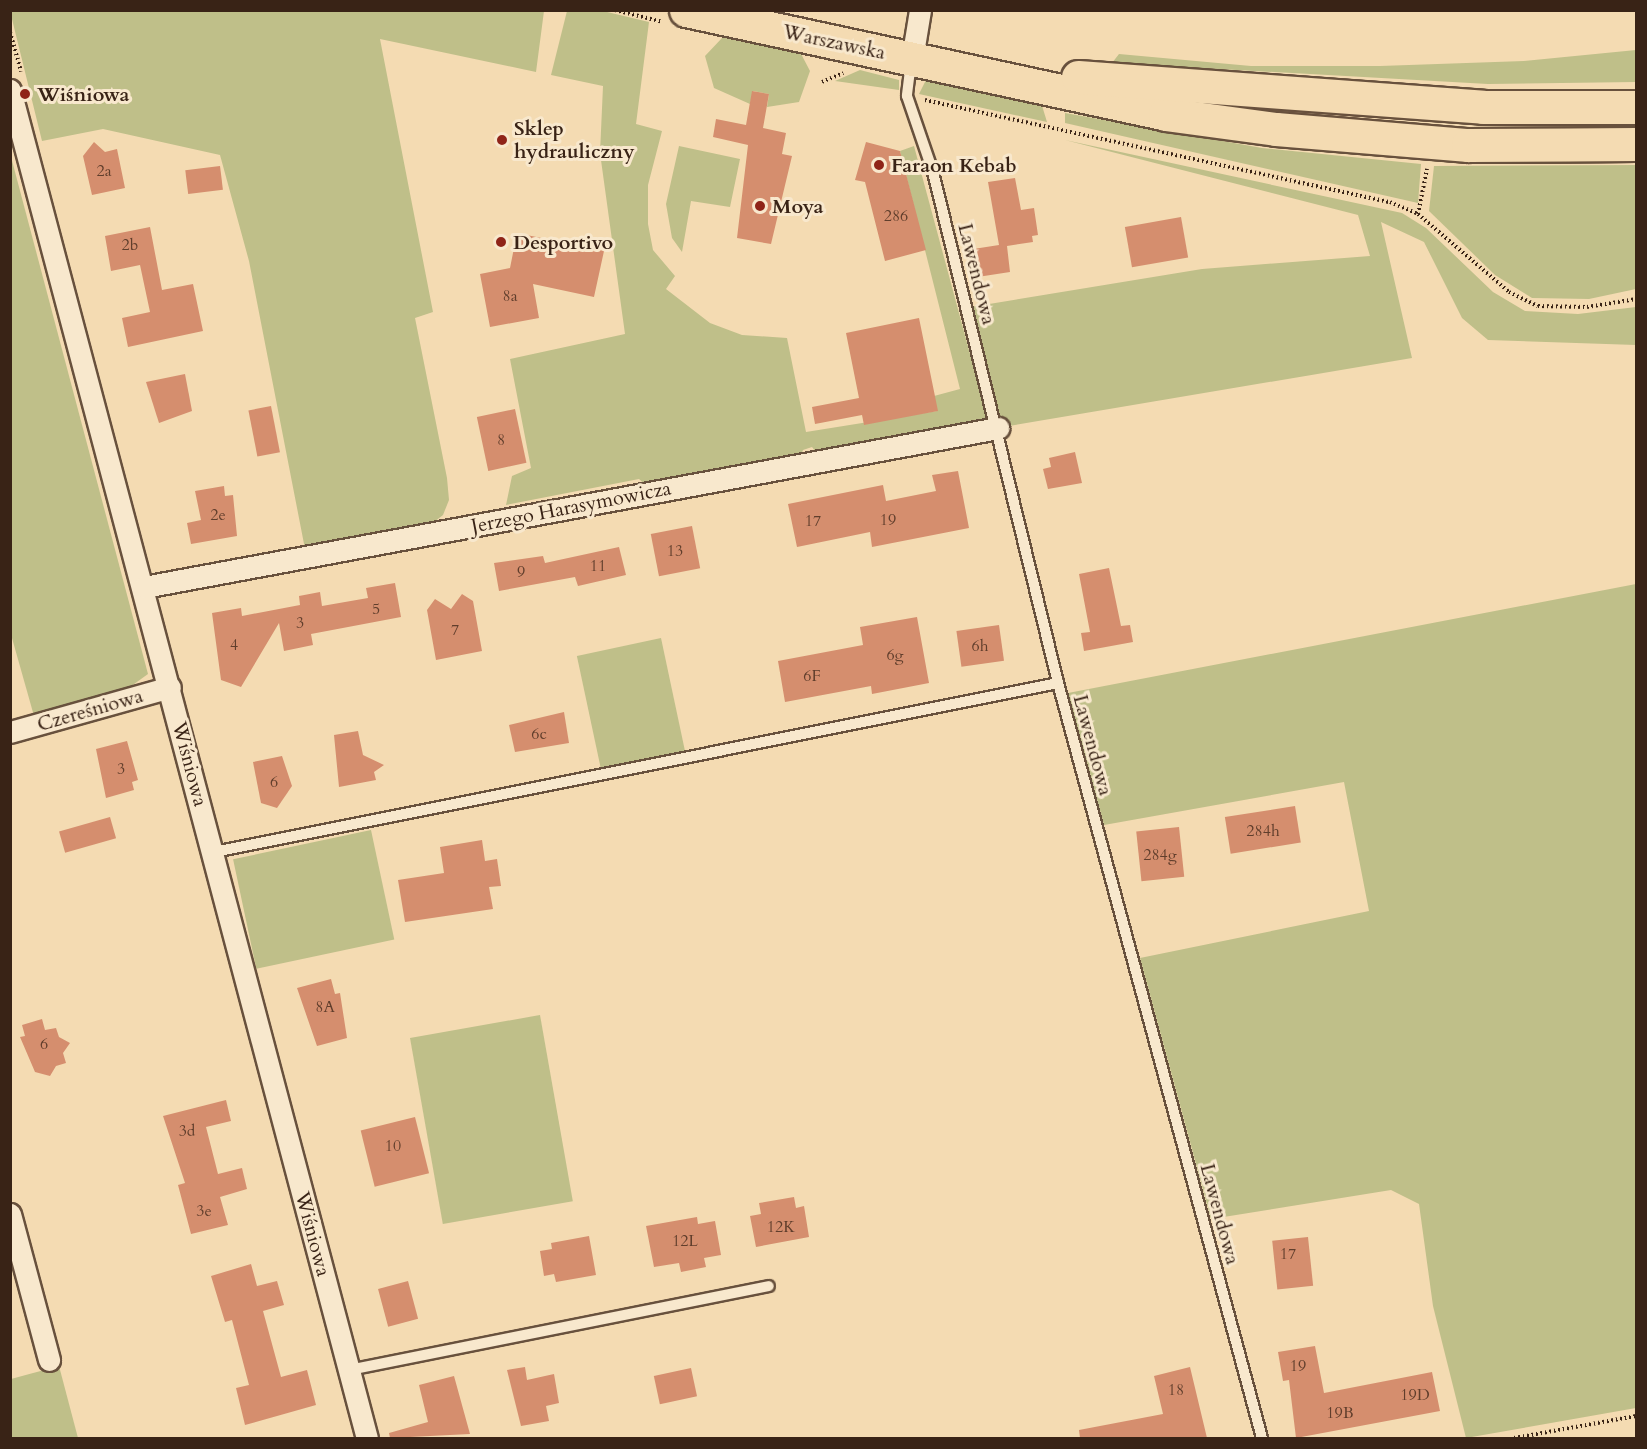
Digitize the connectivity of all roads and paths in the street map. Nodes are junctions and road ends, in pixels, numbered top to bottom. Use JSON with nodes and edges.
{"nodes":[{"id":1,"x":686,"y":10,"type":"edge"},
{"id":2,"x":920,"y":10,"type":"edge"},
{"id":3,"x":719,"y":14,"type":"edge"},
{"id":4,"x":912,"y":59,"type":"junction"},
{"id":5,"x":10,"y":90,"type":"edge"},
{"id":6,"x":907,"y":96,"type":"junction"},
{"id":7,"x":1636,"y":107,"type":"edge"},
{"id":8,"x":1636,"y":144,"type":"edge"},
{"id":9,"x":1428,"y":161,"type":"dead end"},
{"id":10,"x":1418,"y":214,"type":"junction"},
{"id":11,"x":1636,"y":298,"type":"edge"},
{"id":12,"x":998,"y":428,"type":"junction"},
{"id":13,"x":144,"y":587,"type":"junction"},
{"id":14,"x":1058,"y":683,"type":"junction"},
{"id":15,"x":170,"y":687,"type":"junction"},
{"id":16,"x":10,"y":732,"type":"edge"},
{"id":17,"x":214,"y":852,"type":"junction"},
{"id":18,"x":10,"y":1214,"type":"edge"},
{"id":19,"x":769,"y":1286,"type":"dead end"},
{"id":20,"x":49,"y":1360,"type":"dead end"},
{"id":21,"x":349,"y":1370,"type":"junction"},
{"id":22,"x":1636,"y":1416,"type":"edge"},
{"id":23,"x":367,"y":1438,"type":"edge"},
{"id":24,"x":1262,"y":1438,"type":"edge"},
{"id":25,"x":1514,"y":1438,"type":"edge"}],
"edges":[{"from":1,"to":3,"type":"main road","name":"Warszawska"},
{"from":2,"to":4,"type":"street"},
{"from":3,"to":4,"type":"main road","name":"Warszawska"},
{"from":4,"to":6,"type":"lane","name":"Lawendowa"},
{"from":4,"to":7,"type":"main road"},
{"from":4,"to":8,"type":"main road"},
{"from":5,"to":13,"type":"street","name":"Wiśniowa"},
{"from":6,"to":10,"type":"path"},
{"from":6,"to":12,"type":"lane","name":"Lawendowa"},
{"from":9,"to":10,"type":"path"},
{"from":10,"to":11,"type":"path"},
{"from":12,"to":13,"type":"street","name":"Jerzego Harasymowicza"},
{"from":12,"to":14,"type":"lane","name":"Lawendowa"},
{"from":13,"to":15,"type":"street","name":"Wiśniowa"},
{"from":14,"to":17,"type":"lane"},
{"from":14,"to":24,"type":"lane","name":"Lawendowa"},
{"from":15,"to":16,"type":"street","name":"Czereśniowa"},
{"from":15,"to":17,"type":"street","name":"Wiśniowa"},
{"from":17,"to":21,"type":"street","name":"Wiśniowa"},
{"from":18,"to":20,"type":"street"},
{"from":19,"to":21,"type":"lane"},
{"from":21,"to":23,"type":"street","name":"Wiśniowa"},
{"from":22,"to":25,"type":"path"}]}
